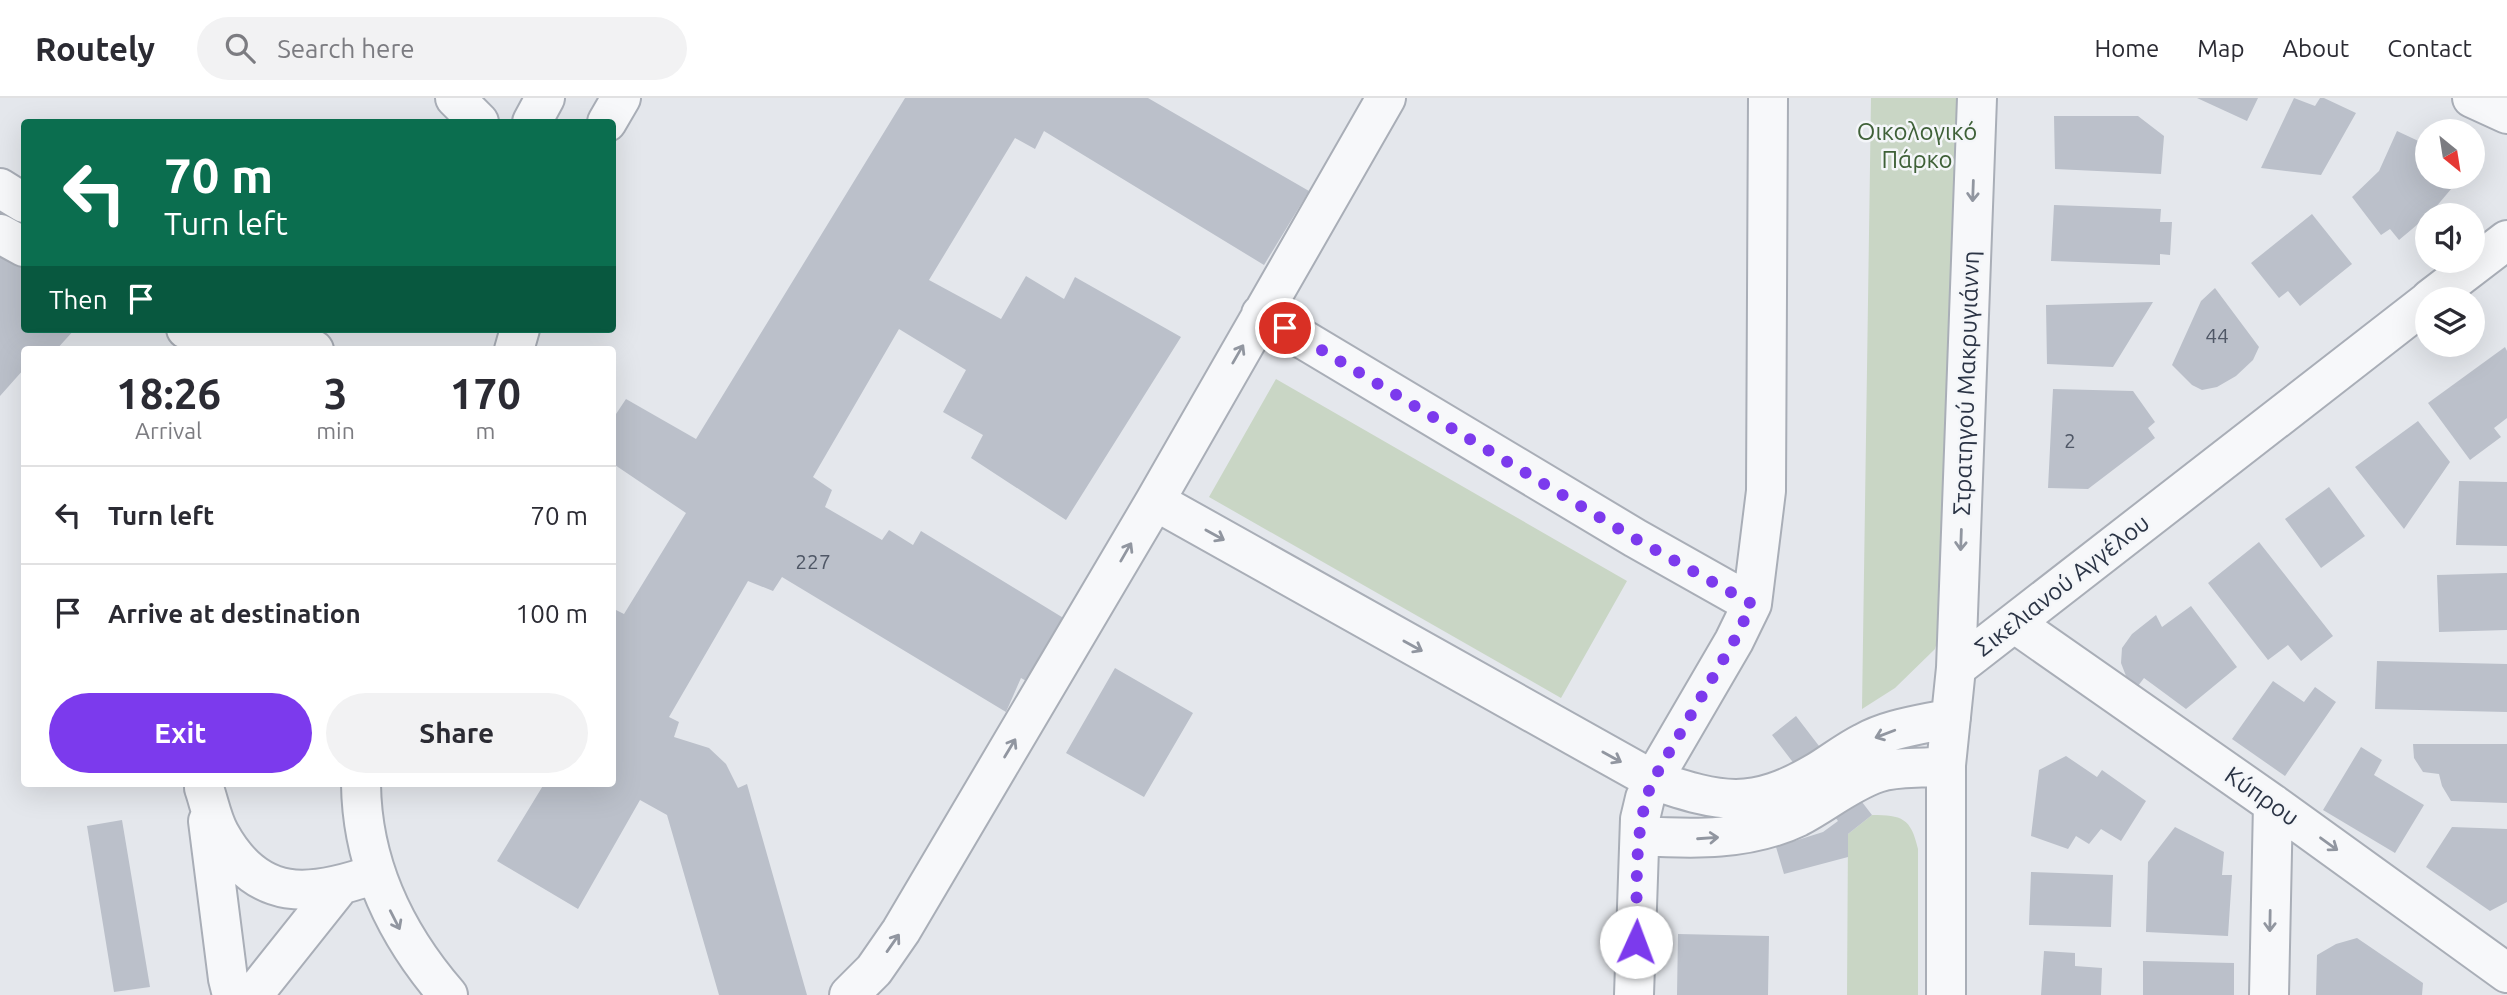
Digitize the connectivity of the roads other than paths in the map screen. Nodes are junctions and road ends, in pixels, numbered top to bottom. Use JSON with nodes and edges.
{"nodes":[{"id":1,"x":454,"y":98,"type":"edge"},
{"id":2,"x":545,"y":98,"type":"edge"},
{"id":3,"x":621,"y":98,"type":"edge"},
{"id":4,"x":1387,"y":98,"type":"edge"},
{"id":5,"x":1768,"y":98,"type":"edge"},
{"id":6,"x":1977,"y":98,"type":"edge"},
{"id":7,"x":2472,"y":98,"type":"edge"},
{"id":8,"x":2507,"y":114,"type":"edge"},
{"id":9,"x":475,"y":119,"type":"edge"},
{"id":10,"x":534,"y":119,"type":"edge"},
{"id":11,"x":609,"y":119,"type":"edge"},
{"id":12,"x":0,"y":188,"type":"edge"},
{"id":13,"x":21,"y":201,"type":"edge"},
{"id":14,"x":0,"y":234,"type":"edge"},
{"id":15,"x":2507,"y":240,"type":"edge"},
{"id":16,"x":21,"y":245,"type":"edge"},
{"id":17,"x":2446,"y":287,"type":"edge"},
{"id":18,"x":2415,"y":311,"type":"edge"},
{"id":19,"x":1261,"y":314,"type":"junction"},
{"id":20,"x":205,"y":333,"type":"edge"},
{"id":21,"x":284,"y":346,"type":"edge"},
{"id":22,"x":1155,"y":501,"type":"junction"},
{"id":23,"x":1752,"y":604,"type":"junction"},
{"id":24,"x":2014,"y":623,"type":"junction"},
{"id":25,"x":1956,"y":668,"type":"junction"},
{"id":26,"x":1951,"y":718,"type":"junction"},
{"id":27,"x":1946,"y":765,"type":"junction"},
{"id":28,"x":1653,"y":780,"type":"junction"},
{"id":29,"x":204,"y":787,"type":"edge"},
{"id":30,"x":204,"y":787,"type":"edge"},
{"id":31,"x":361,"y":787,"type":"edge"},
{"id":32,"x":2273,"y":804,"type":"junction"},
{"id":33,"x":1640,"y":836,"type":"junction"},
{"id":34,"x":375,"y":874,"type":"junction"},
{"id":35,"x":339,"y":887,"type":"junction"},
{"id":36,"x":2507,"y":973,"type":"edge"},
{"id":37,"x":232,"y":995,"type":"edge"},
{"id":38,"x":253,"y":995,"type":"edge"},
{"id":39,"x":448,"y":995,"type":"edge"},
{"id":40,"x":849,"y":995,"type":"edge"},
{"id":41,"x":1634,"y":995,"type":"edge"},
{"id":42,"x":1945,"y":995,"type":"edge"},
{"id":43,"x":2269,"y":995,"type":"edge"}],
"edges":[{"from":1,"to":9,"type":"street"},
{"from":2,"to":10,"type":"street"},
{"from":3,"to":11,"type":"street"},
{"from":4,"to":19,"type":"street"},
{"from":5,"to":23,"type":"street"},
{"from":6,"to":25,"type":"street","name":"Στρατηγού Μακρυγιάννη","one_way":true},
{"from":7,"to":8,"type":"street"},
{"from":12,"to":13,"type":"street"},
{"from":14,"to":16,"type":"street"},
{"from":15,"to":17,"type":"street","name":"Σικελιανού Αγγέλου"},
{"from":18,"to":24,"type":"street","name":"Σικελιανού Αγγέλου"},
{"from":22,"to":19,"type":"street","one_way":true},
{"from":19,"to":23,"type":"street"},
{"from":20,"to":21,"type":"street"},
{"from":22,"to":28,"type":"street","one_way":true},
{"from":40,"to":22,"type":"street","one_way":true},
{"from":23,"to":28,"type":"street"},
{"from":24,"to":25,"type":"street","name":"Σικελιανού Αγγέλου"},
{"from":24,"to":32,"type":"street","name":"Κύπρου"},
{"from":25,"to":26,"type":"street","name":"Σικελιανού Αγγέλου"},
{"from":26,"to":27,"type":"street","name":"Σικελιανού Αγγέλου"},
{"from":26,"to":28,"type":"street","one_way":true},
{"from":33,"to":27,"type":"street","one_way":true},
{"from":27,"to":42,"type":"street","name":"Σικελιανού Αγγέλου"},
{"from":28,"to":33,"type":"street"},
{"from":29,"to":35,"type":"street"},
{"from":30,"to":37,"type":"street"},
{"from":31,"to":34,"type":"street"},
{"from":32,"to":36,"type":"street","name":"Κύπρου","one_way":true},
{"from":32,"to":43,"type":"street","one_way":true},
{"from":33,"to":41,"type":"street"},
{"from":34,"to":35,"type":"street"},
{"from":34,"to":39,"type":"street","one_way":true},
{"from":35,"to":38,"type":"street"}]}
